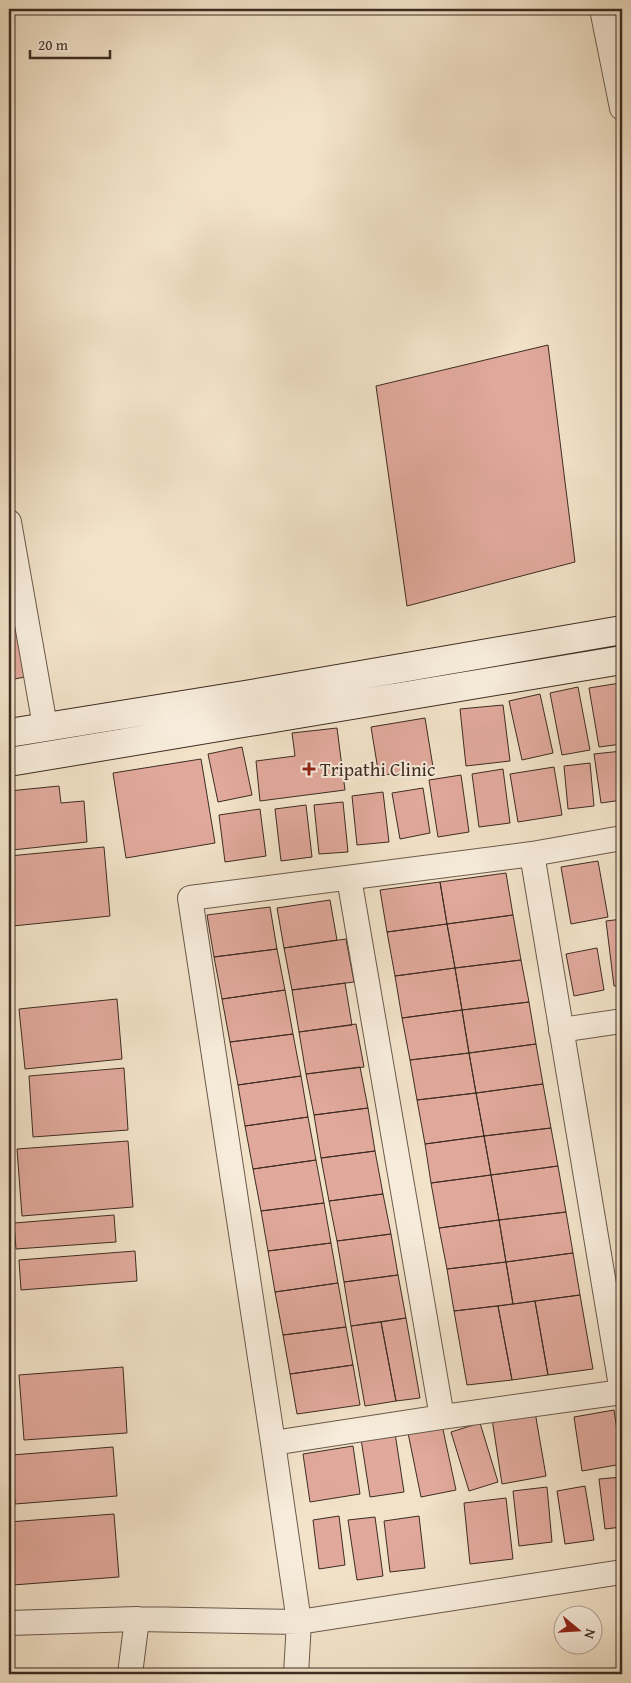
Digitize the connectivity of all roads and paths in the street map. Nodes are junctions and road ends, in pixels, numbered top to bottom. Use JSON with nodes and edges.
{"nodes":[{"id":1,"x":602,"y":9,"type":"edge"},
{"id":2,"x":622,"y":108,"type":"edge"},
{"id":3,"x":9,"y":522,"type":"edge"},
{"id":4,"x":12,"y":562,"type":"edge"},
{"id":5,"x":622,"y":630,"type":"edge"},
{"id":6,"x":622,"y":660,"type":"edge"},
{"id":7,"x":46,"y":726,"type":"junction"},
{"id":8,"x":9,"y":733,"type":"edge"},
{"id":9,"x":9,"y":762,"type":"edge"},
{"id":10,"x":622,"y":838,"type":"edge"},
{"id":11,"x":532,"y":854,"type":"junction"},
{"id":12,"x":349,"y":878,"type":"junction"},
{"id":13,"x":622,"y":1020,"type":"edge"},
{"id":14,"x":561,"y":1030,"type":"junction"},
{"id":15,"x":622,"y":1392,"type":"edge"},
{"id":16,"x":442,"y":1417,"type":"junction"},
{"id":17,"x":273,"y":1443,"type":"junction"},
{"id":18,"x":622,"y":1572,"type":"edge"},
{"id":19,"x":137,"y":1619,"type":"junction"},
{"id":20,"x":299,"y":1622,"type":"junction"},
{"id":21,"x":9,"y":1623,"type":"edge"},
{"id":22,"x":130,"y":1674,"type":"edge"},
{"id":23,"x":296,"y":1674,"type":"edge"}],
"edges":[{"from":1,"to":2,"type":"street"},
{"from":3,"to":4,"type":"street"},
{"from":4,"to":7,"type":"street"},
{"from":5,"to":7,"type":"street"},
{"from":6,"to":9,"type":"street"},
{"from":7,"to":8,"type":"street"},
{"from":10,"to":11,"type":"street"},
{"from":11,"to":12,"type":"street"},
{"from":11,"to":14,"type":"street"},
{"from":12,"to":16,"type":"street"},
{"from":12,"to":17,"type":"street"},
{"from":13,"to":14,"type":"street"},
{"from":14,"to":15,"type":"street"},
{"from":15,"to":16,"type":"street"},
{"from":16,"to":17,"type":"street"},
{"from":17,"to":20,"type":"street"},
{"from":18,"to":20,"type":"street"},
{"from":19,"to":20,"type":"street"},
{"from":19,"to":21,"type":"street"},
{"from":19,"to":22,"type":"street"},
{"from":20,"to":23,"type":"street"}]}
